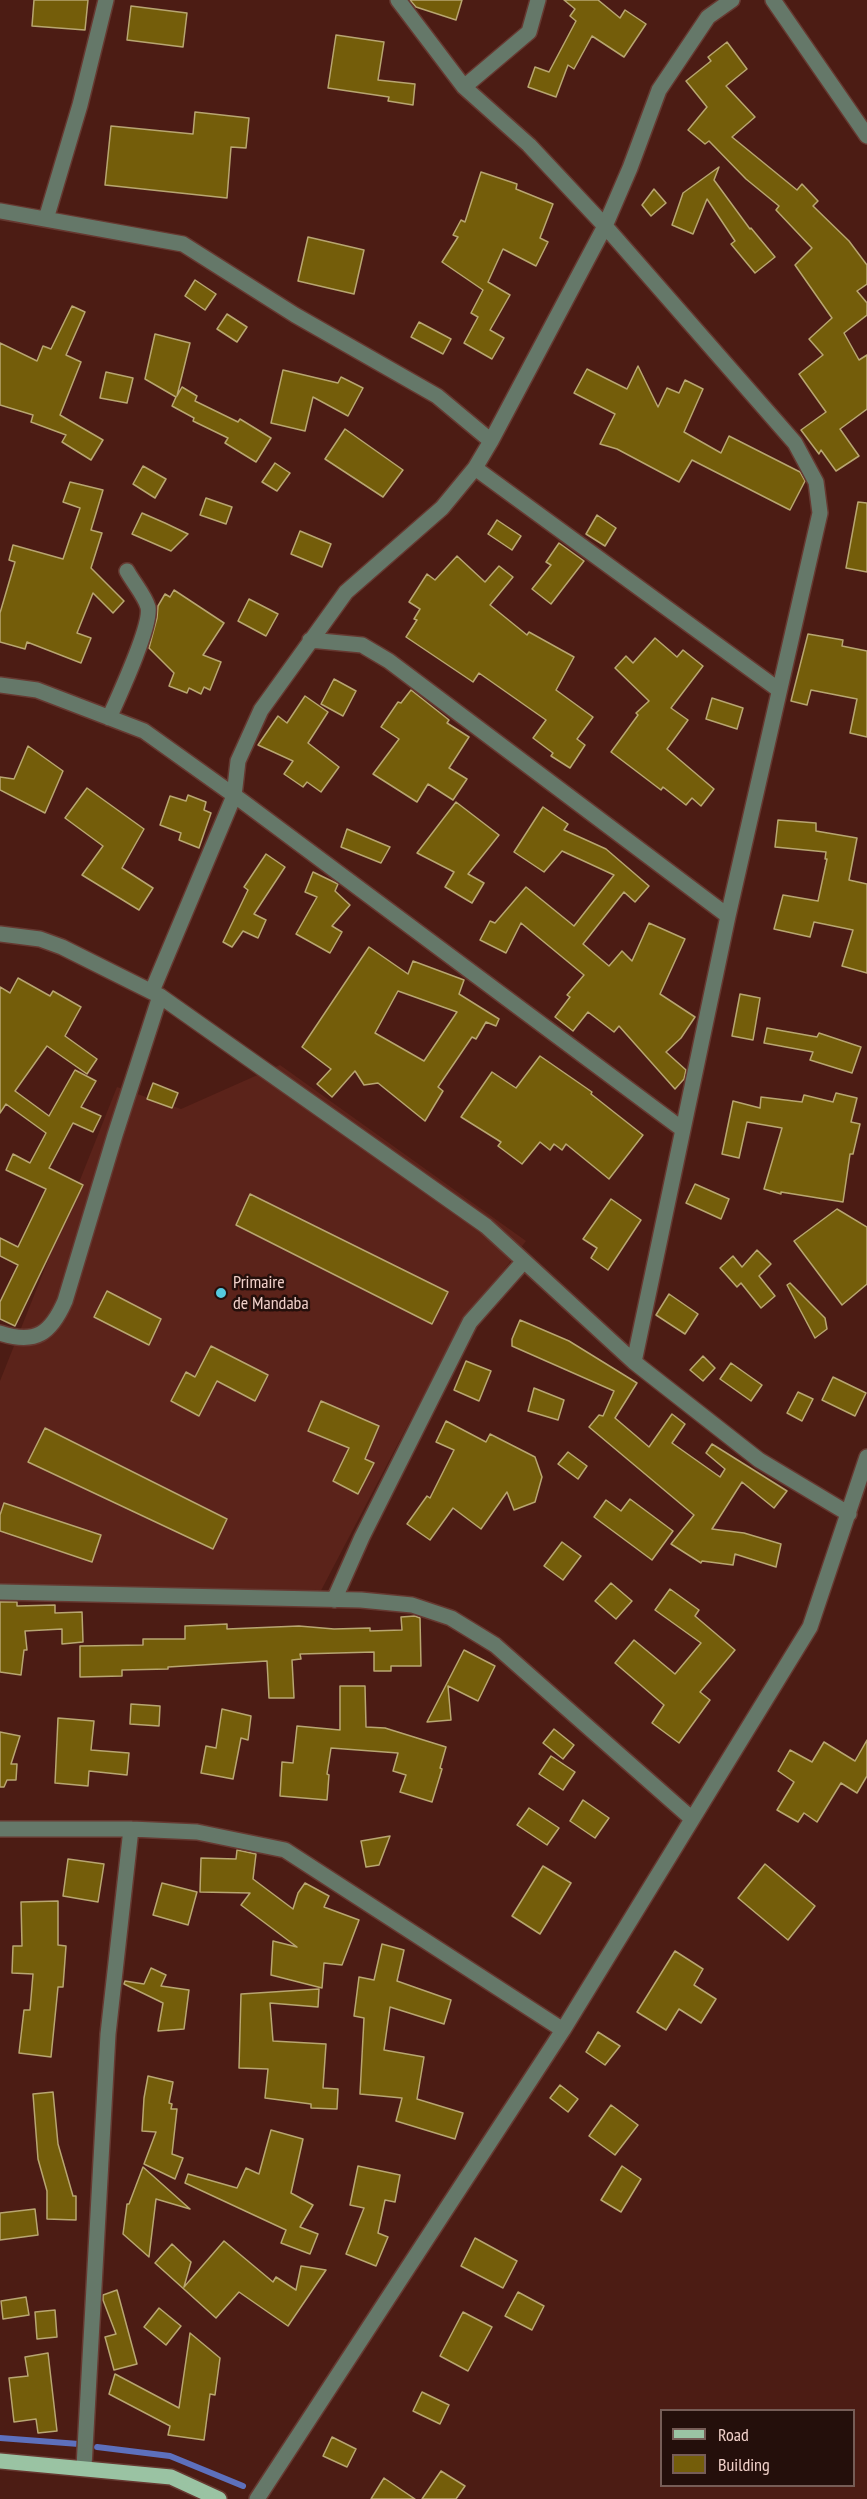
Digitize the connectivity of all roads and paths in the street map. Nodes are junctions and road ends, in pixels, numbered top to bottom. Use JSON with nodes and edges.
{"nodes":[{"id":1,"x":106,"y":0,"type":"edge"},
{"id":2,"x":398,"y":0,"type":"edge"},
{"id":3,"x":538,"y":0,"type":"edge"},
{"id":4,"x":732,"y":0,"type":"edge"},
{"id":5,"x":773,"y":0,"type":"edge"},
{"id":6,"x":464,"y":87,"type":"junction"},
{"id":7,"x":867,"y":136,"type":"edge"},
{"id":8,"x":0,"y":211,"type":"edge"},
{"id":9,"x":46,"y":219,"type":"junction"},
{"id":10,"x":605,"y":226,"type":"junction"},
{"id":11,"x":491,"y":441,"type":"junction"},
{"id":12,"x":475,"y":468,"type":"junction"},
{"id":13,"x":127,"y":571,"type":"dead end"},
{"id":14,"x":310,"y":640,"type":"junction"},
{"id":15,"x":0,"y":685,"type":"edge"},
{"id":16,"x":779,"y":690,"type":"junction"},
{"id":17,"x":109,"y":718,"type":"junction"},
{"id":18,"x":234,"y":796,"type":"junction"},
{"id":19,"x":728,"y":916,"type":"junction"},
{"id":20,"x":0,"y":934,"type":"edge"},
{"id":21,"x":156,"y":994,"type":"junction"},
{"id":22,"x":682,"y":1129,"type":"junction"},
{"id":23,"x":524,"y":1261,"type":"junction"},
{"id":24,"x":0,"y":1334,"type":"edge"},
{"id":25,"x":634,"y":1362,"type":"junction"},
{"id":26,"x":867,"y":1457,"type":"edge"},
{"id":27,"x":849,"y":1514,"type":"junction"},
{"id":28,"x":0,"y":1592,"type":"edge"},
{"id":29,"x":334,"y":1600,"type":"junction"},
{"id":30,"x":691,"y":1818,"type":"junction"},
{"id":31,"x":0,"y":1829,"type":"edge"},
{"id":32,"x":131,"y":1829,"type":"junction"},
{"id":33,"x":563,"y":2031,"type":"junction"},
{"id":34,"x":0,"y":2461,"type":"edge"},
{"id":35,"x":84,"y":2467,"type":"junction"},
{"id":36,"x":219,"y":2499,"type":"edge"},
{"id":37,"x":257,"y":2499,"type":"edge"}],
"edges":[{"from":1,"to":9,"type":"street"},
{"from":2,"to":6,"type":"street"},
{"from":3,"to":6,"type":"street"},
{"from":4,"to":10,"type":"street"},
{"from":5,"to":7,"type":"street"},
{"from":6,"to":10,"type":"street"},
{"from":8,"to":9,"type":"street"},
{"from":9,"to":11,"type":"street"},
{"from":10,"to":11,"type":"street"},
{"from":10,"to":16,"type":"street"},
{"from":11,"to":12,"type":"street"},
{"from":12,"to":14,"type":"street"},
{"from":12,"to":16,"type":"street"},
{"from":13,"to":17,"type":"street"},
{"from":14,"to":18,"type":"street"},
{"from":14,"to":19,"type":"street"},
{"from":15,"to":17,"type":"street"},
{"from":16,"to":19,"type":"street"},
{"from":17,"to":18,"type":"street"},
{"from":18,"to":21,"type":"street"},
{"from":18,"to":22,"type":"street"},
{"from":19,"to":22,"type":"street"},
{"from":20,"to":21,"type":"street"},
{"from":21,"to":23,"type":"street"},
{"from":21,"to":24,"type":"street"},
{"from":22,"to":25,"type":"street"},
{"from":23,"to":25,"type":"street"},
{"from":23,"to":29,"type":"street"},
{"from":25,"to":27,"type":"street"},
{"from":26,"to":27,"type":"street"},
{"from":27,"to":30,"type":"street"},
{"from":28,"to":29,"type":"street"},
{"from":29,"to":30,"type":"street"},
{"from":30,"to":33,"type":"street"},
{"from":31,"to":32,"type":"street"},
{"from":32,"to":33,"type":"street"},
{"from":32,"to":35,"type":"street"},
{"from":33,"to":37,"type":"street"},
{"from":34,"to":35,"type":"main road"},
{"from":35,"to":36,"type":"main road"}]}
